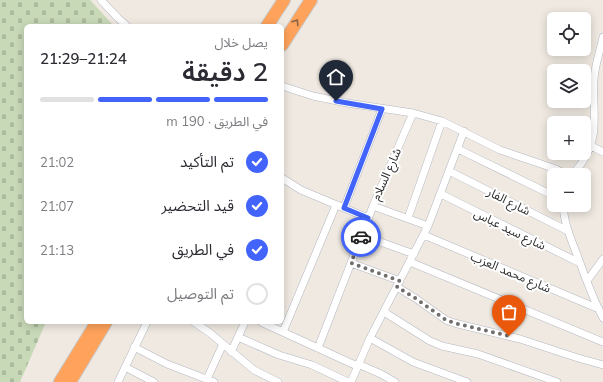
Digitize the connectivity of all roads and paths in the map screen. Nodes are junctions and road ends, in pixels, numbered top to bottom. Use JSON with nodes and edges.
{"nodes":[{"id":1,"x":101,"y":0,"type":"edge"},
{"id":2,"x":284,"y":0,"type":"edge"},
{"id":3,"x":311,"y":0,"type":"edge"},
{"id":4,"x":126,"y":24,"type":"edge"},
{"id":5,"x":268,"y":24,"type":"edge"},
{"id":6,"x":603,"y":37,"type":"edge"},
{"id":7,"x":284,"y":42,"type":"edge"},
{"id":8,"x":284,"y":87,"type":"edge"},
{"id":9,"x":382,"y":109,"type":"junction"},
{"id":10,"x":413,"y":113,"type":"junction"},
{"id":11,"x":442,"y":120,"type":"junction"},
{"id":12,"x":464,"y":131,"type":"junction"},
{"id":13,"x":591,"y":146,"type":"joint"},
{"id":14,"x":458,"y":149,"type":"junction"},
{"id":15,"x":603,"y":152,"type":"edge"},
{"id":16,"x":553,"y":168,"type":"edge"},
{"id":17,"x":450,"y":171,"type":"junction"},
{"id":18,"x":284,"y":179,"type":"edge"},
{"id":19,"x":547,"y":193,"type":"edge"},
{"id":20,"x":440,"y":194,"type":"junction"},
{"id":21,"x":336,"y":205,"type":"junction"},
{"id":22,"x":373,"y":206,"type":"junction"},
{"id":23,"x":344,"y":208,"type":"junction"},
{"id":24,"x":564,"y":212,"type":"edge"},
{"id":25,"x":368,"y":218,"type":"junction"},
{"id":26,"x":408,"y":218,"type":"junction"},
{"id":27,"x":428,"y":226,"type":"junction"},
{"id":28,"x":568,"y":231,"type":"junction"},
{"id":29,"x":361,"y":235,"type":"junction"},
{"id":30,"x":424,"y":235,"type":"junction"},
{"id":31,"x":414,"y":254,"type":"junction"},
{"id":32,"x":603,"y":259,"type":"edge"},
{"id":33,"x":410,"y":262,"type":"junction"},
{"id":34,"x":351,"y":263,"type":"junction"},
{"id":35,"x":580,"y":263,"type":"junction"},
{"id":36,"x":587,"y":281,"type":"junction"},
{"id":37,"x":398,"y":284,"type":"junction"},
{"id":38,"x":384,"y":312,"type":"junction"},
{"id":39,"x":601,"y":312,"type":"edge"},
{"id":40,"x":96,"y":324,"type":"edge"},
{"id":41,"x":105,"y":324,"type":"edge"},
{"id":42,"x":146,"y":324,"type":"edge"},
{"id":43,"x":197,"y":324,"type":"edge"},
{"id":44,"x":244,"y":324,"type":"edge"},
{"id":45,"x":266,"y":324,"type":"edge"},
{"id":46,"x":283,"y":332,"type":"junction"},
{"id":47,"x":238,"y":337,"type":"junction"},
{"id":48,"x":370,"y":338,"type":"junction"},
{"id":49,"x":603,"y":342,"type":"edge"},
{"id":50,"x":223,"y":344,"type":"junction"},
{"id":51,"x":134,"y":347,"type":"junction"},
{"id":52,"x":318,"y":348,"type":"junction"},
{"id":53,"x":231,"y":352,"type":"junction"},
{"id":54,"x":358,"y":365,"type":"junction"},
{"id":55,"x":603,"y":365,"type":"edge"},
{"id":56,"x":125,"y":367,"type":"junction"},
{"id":57,"x":207,"y":379,"type":"junction"},
{"id":58,"x":60,"y":382,"type":"edge"},
{"id":59,"x":70,"y":382,"type":"edge"},
{"id":60,"x":118,"y":382,"type":"edge"},
{"id":61,"x":154,"y":382,"type":"edge"},
{"id":62,"x":214,"y":382,"type":"edge"},
{"id":63,"x":278,"y":382,"type":"edge"},
{"id":64,"x":349,"y":382,"type":"edge"},
{"id":65,"x":395,"y":382,"type":"edge"},
{"id":66,"x":467,"y":382,"type":"edge"},
{"id":67,"x":557,"y":382,"type":"edge"}],
"edges":[{"from":1,"to":4,"type":"street"},
{"from":2,"to":5,"type":"highway"},
{"from":7,"to":3,"type":"highway","one_way":true},
{"from":6,"to":13,"type":"street"},
{"from":8,"to":9,"type":"street"},
{"from":9,"to":10,"type":"street"},
{"from":9,"to":23,"type":"street"},
{"from":10,"to":11,"type":"street"},
{"from":10,"to":22,"type":"street","name":"شارع السلام"},
{"from":11,"to":12,"type":"street"},
{"from":11,"to":26,"type":"street"},
{"from":12,"to":14,"type":"street"},
{"from":12,"to":16,"type":"street"},
{"from":13,"to":15,"type":"street"},
{"from":14,"to":17,"type":"street"},
{"from":14,"to":19,"type":"street"},
{"from":17,"to":20,"type":"street"},
{"from":17,"to":28,"type":"street","name":"شارع الفار"},
{"from":18,"to":21,"type":"street"},
{"from":20,"to":27,"type":"street"},
{"from":20,"to":35,"type":"street","name":"شارع سيد عباس"},
{"from":21,"to":23,"type":"street"},
{"from":21,"to":46,"type":"street"},
{"from":22,"to":25,"type":"street","name":"شارع السلام"},
{"from":22,"to":26,"type":"street"},
{"from":23,"to":25,"type":"street"},
{"from":24,"to":28,"type":"street"},
{"from":25,"to":29,"type":"street","name":"شارع السلام"},
{"from":26,"to":27,"type":"street"},
{"from":27,"to":30,"type":"street"},
{"from":28,"to":35,"type":"street"},
{"from":29,"to":31,"type":"street"},
{"from":29,"to":34,"type":"street","name":"شارع السلام"},
{"from":30,"to":31,"type":"street"},
{"from":30,"to":39,"type":"street","name":"شارع محمد العزب"},
{"from":31,"to":33,"type":"street"},
{"from":32,"to":36,"type":"street"},
{"from":33,"to":37,"type":"street"},
{"from":33,"to":49,"type":"street"},
{"from":34,"to":37,"type":"street"},
{"from":34,"to":52,"type":"street","name":"شارع السلام"},
{"from":35,"to":36,"type":"street"},
{"from":36,"to":39,"type":"street"},
{"from":37,"to":38,"type":"street"},
{"from":37,"to":55,"type":"street"},
{"from":38,"to":48,"type":"street"},
{"from":38,"to":67,"type":"street"},
{"from":40,"to":58,"type":"highway"},
{"from":41,"to":59,"type":"highway"},
{"from":42,"to":51,"type":"street"},
{"from":43,"to":50,"type":"street"},
{"from":44,"to":47,"type":"street"},
{"from":45,"to":46,"type":"street"},
{"from":46,"to":52,"type":"street"},
{"from":47,"to":53,"type":"street"},
{"from":47,"to":64,"type":"street"},
{"from":48,"to":54,"type":"street"},
{"from":48,"to":66,"type":"street"},
{"from":50,"to":53,"type":"street"},
{"from":50,"to":57,"type":"street"},
{"from":51,"to":56,"type":"street"},
{"from":51,"to":57,"type":"street"},
{"from":52,"to":54,"type":"street"},
{"from":53,"to":63,"type":"street"},
{"from":54,"to":64,"type":"street"},
{"from":54,"to":65,"type":"street"},
{"from":56,"to":60,"type":"street"},
{"from":56,"to":61,"type":"street"},
{"from":57,"to":62,"type":"street"}]}
